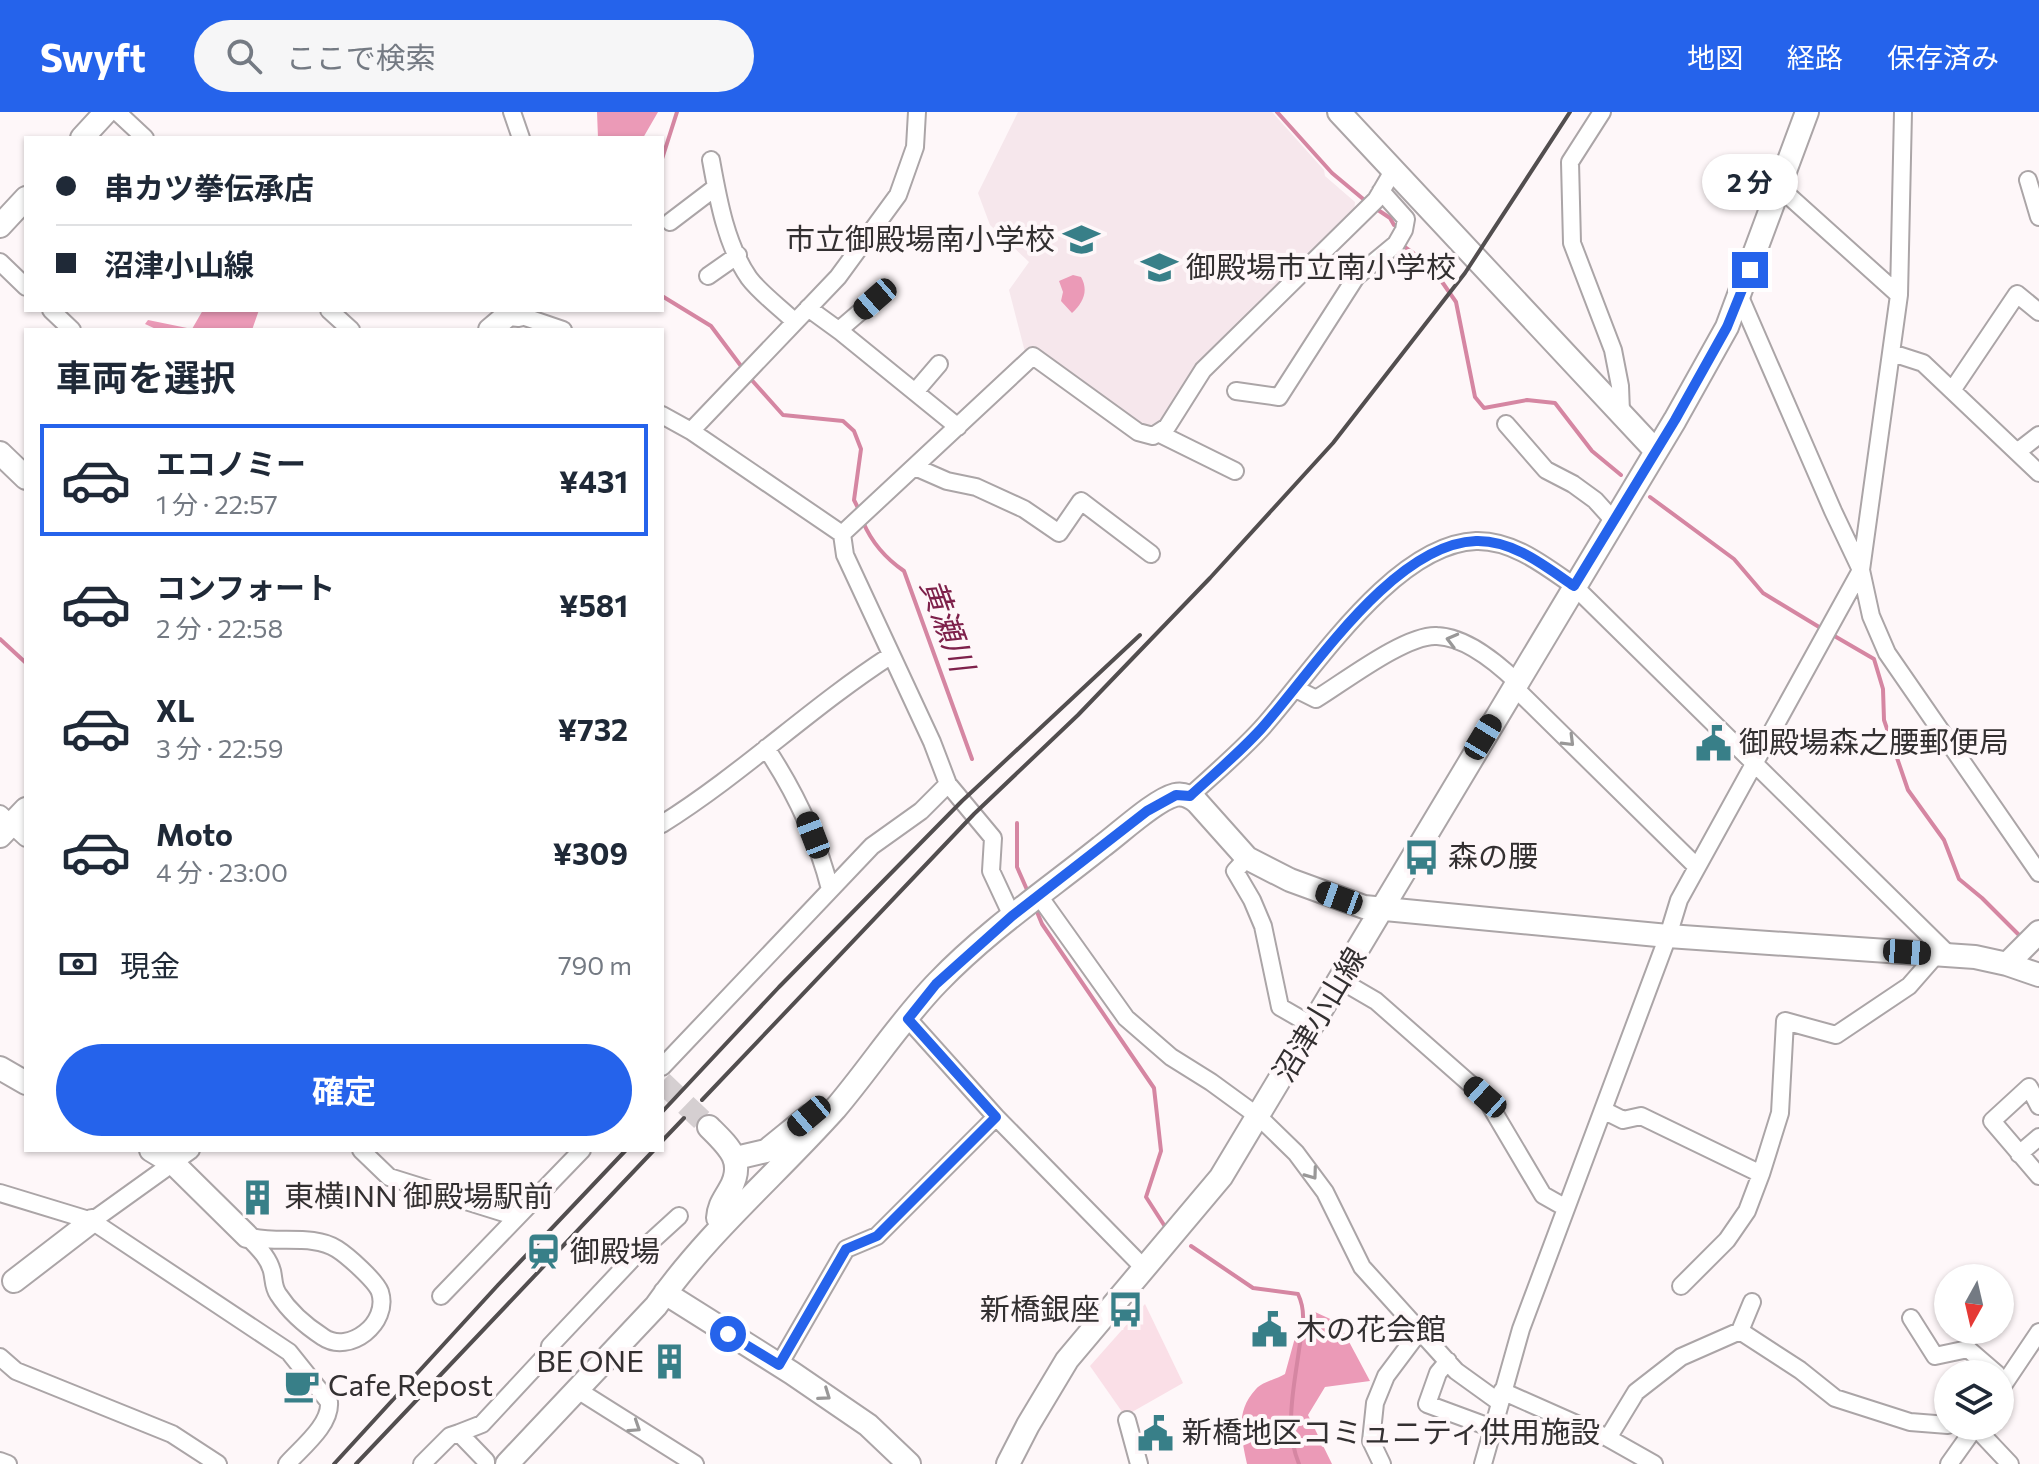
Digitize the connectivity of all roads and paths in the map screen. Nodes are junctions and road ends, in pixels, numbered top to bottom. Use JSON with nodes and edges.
{"nodes":[{"id":1,"x":106,"y":112,"type":"edge"},
{"id":2,"x":117,"y":112,"type":"edge"},
{"id":3,"x":917,"y":112,"type":"edge"},
{"id":4,"x":1602,"y":112,"type":"edge"},
{"id":5,"x":1807,"y":112,"type":"edge"},
{"id":6,"x":1903,"y":112,"type":"edge"},
{"id":7,"x":509,"y":113,"type":"edge"},
{"id":8,"x":1352,"y":117,"type":"edge"},
{"id":9,"x":84,"y":136,"type":"edge"},
{"id":10,"x":143,"y":136,"type":"edge"},
{"id":11,"x":520,"y":136,"type":"edge"},
{"id":12,"x":711,"y":160,"type":"dead end"},
{"id":13,"x":1393,"y":171,"type":"junction"},
{"id":14,"x":2028,"y":180,"type":"dead end"},
{"id":15,"x":716,"y":187,"type":"junction"},
{"id":16,"x":1780,"y":188,"type":"junction"},
{"id":17,"x":1378,"y":196,"type":"junction"},
{"id":18,"x":24,"y":200,"type":"edge"},
{"id":19,"x":2039,"y":217,"type":"edge"},
{"id":20,"x":670,"y":222,"type":"dead end"},
{"id":21,"x":0,"y":226,"type":"edge"},
{"id":22,"x":738,"y":255,"type":"junction"},
{"id":23,"x":0,"y":262,"type":"edge"},
{"id":24,"x":708,"y":276,"type":"dead end"},
{"id":25,"x":24,"y":285,"type":"edge"},
{"id":26,"x":1899,"y":295,"type":"junction"},
{"id":27,"x":1740,"y":297,"type":"junction"},
{"id":28,"x":875,"y":299,"type":"dead end"},
{"id":29,"x":808,"y":308,"type":"junction"},
{"id":30,"x":53,"y":312,"type":"edge"},
{"id":31,"x":331,"y":312,"type":"edge"},
{"id":32,"x":2039,"y":312,"type":"edge"},
{"id":33,"x":519,"y":318,"type":"edge"},
{"id":34,"x":795,"y":322,"type":"junction"},
{"id":35,"x":70,"y":328,"type":"edge"},
{"id":36,"x":349,"y":328,"type":"edge"},
{"id":37,"x":492,"y":328,"type":"edge"},
{"id":38,"x":556,"y":328,"type":"edge"},
{"id":39,"x":839,"y":330,"type":"junction"},
{"id":40,"x":1892,"y":353,"type":"junction"},
{"id":41,"x":939,"y":364,"type":"dead end"},
{"id":42,"x":1953,"y":389,"type":"junction"},
{"id":43,"x":1236,"y":391,"type":"dead end"},
{"id":44,"x":915,"y":392,"type":"junction"},
{"id":45,"x":1621,"y":412,"type":"junction"},
{"id":46,"x":664,"y":416,"type":"edge"},
{"id":47,"x":1506,"y":424,"type":"dead end"},
{"id":48,"x":958,"y":427,"type":"junction"},
{"id":49,"x":691,"y":431,"type":"junction"},
{"id":50,"x":1158,"y":433,"type":"junction"},
{"id":51,"x":2039,"y":435,"type":"edge"},
{"id":52,"x":1656,"y":451,"type":"junction"},
{"id":53,"x":2017,"y":452,"type":"junction"},
{"id":54,"x":0,"y":453,"type":"edge"},
{"id":55,"x":915,"y":467,"type":"junction"},
{"id":56,"x":1235,"y":471,"type":"dead end"},
{"id":57,"x":2039,"y":473,"type":"edge"},
{"id":58,"x":24,"y":476,"type":"edge"},
{"id":59,"x":1615,"y":522,"type":"junction"},
{"id":60,"x":847,"y":530,"type":"junction"},
{"id":61,"x":1151,"y":554,"type":"dead end"},
{"id":62,"x":1861,"y":570,"type":"junction"},
{"id":63,"x":1574,"y":586,"type":"junction"},
{"id":64,"x":890,"y":656,"type":"junction"},
{"id":65,"x":1515,"y":684,"type":"junction"},
{"id":66,"x":1296,"y":689,"type":"junction"},
{"id":67,"x":766,"y":748,"type":"junction"},
{"id":68,"x":1754,"y":764,"type":"junction"},
{"id":69,"x":948,"y":784,"type":"junction"},
{"id":70,"x":1190,"y":796,"type":"junction"},
{"id":71,"x":664,"y":823,"type":"edge"},
{"id":72,"x":1247,"y":858,"type":"junction"},
{"id":73,"x":1696,"y":866,"type":"junction"},
{"id":74,"x":2039,"y":873,"type":"edge"},
{"id":75,"x":830,"y":889,"type":"junction"},
{"id":76,"x":1024,"y":907,"type":"junction"},
{"id":77,"x":1381,"y":910,"type":"junction"},
{"id":78,"x":2039,"y":932,"type":"edge"},
{"id":79,"x":1668,"y":936,"type":"junction"},
{"id":80,"x":1943,"y":955,"type":"junction"},
{"id":81,"x":2007,"y":964,"type":"junction"},
{"id":82,"x":2039,"y":975,"type":"edge"},
{"id":83,"x":1340,"y":980,"type":"junction"},
{"id":84,"x":908,"y":1019,"type":"junction"},
{"id":85,"x":1313,"y":1026,"type":"junction"},
{"id":86,"x":665,"y":1058,"type":"edge"},
{"id":87,"x":0,"y":1068,"type":"edge"},
{"id":88,"x":24,"y":1082,"type":"edge"},
{"id":89,"x":2039,"y":1106,"type":"edge"},
{"id":90,"x":834,"y":1110,"type":"junction"},
{"id":91,"x":1603,"y":1110,"type":"junction"},
{"id":92,"x":996,"y":1117,"type":"junction"},
{"id":93,"x":1259,"y":1117,"type":"junction"},
{"id":94,"x":709,"y":1127,"type":"tunnel mouth"},
{"id":95,"x":2039,"y":1137,"type":"edge"},
{"id":96,"x":160,"y":1152,"type":"edge"},
{"id":97,"x":363,"y":1152,"type":"edge"},
{"id":98,"x":580,"y":1152,"type":"edge"},
{"id":99,"x":2019,"y":1154,"type":"junction"},
{"id":100,"x":182,"y":1157,"type":"edge"},
{"id":101,"x":736,"y":1158,"type":"junction"},
{"id":102,"x":1761,"y":1174,"type":"junction"},
{"id":103,"x":2039,"y":1176,"type":"edge"},
{"id":104,"x":0,"y":1193,"type":"edge"},
{"id":105,"x":1566,"y":1208,"type":"junction"},
{"id":106,"x":679,"y":1216,"type":"dead end"},
{"id":107,"x":517,"y":1217,"type":"junction"},
{"id":108,"x":92,"y":1221,"type":"junction"},
{"id":109,"x":717,"y":1226,"type":"junction"},
{"id":110,"x":247,"y":1236,"type":"junction"},
{"id":111,"x":307,"y":1240,"type":"junction"},
{"id":112,"x":1144,"y":1268,"type":"junction"},
{"id":113,"x":272,"y":1272,"type":"junction"},
{"id":114,"x":7,"y":1286,"type":"edge"},
{"id":115,"x":1681,"y":1286,"type":"dead end"},
{"id":116,"x":665,"y":1293,"type":"junction"},
{"id":117,"x":441,"y":1296,"type":"dead end"},
{"id":118,"x":1752,"y":1302,"type":"dead end"},
{"id":119,"x":1911,"y":1318,"type":"dead end"},
{"id":120,"x":1740,"y":1331,"type":"junction"},
{"id":121,"x":1419,"y":1332,"type":"junction"},
{"id":122,"x":2039,"y":1332,"type":"edge"},
{"id":123,"x":0,"y":1357,"type":"edge"},
{"id":124,"x":1979,"y":1360,"type":"edge"},
{"id":125,"x":1448,"y":1361,"type":"junction"},
{"id":126,"x":2014,"y":1363,"type":"edge"},
{"id":127,"x":779,"y":1365,"type":"junction"},
{"id":128,"x":576,"y":1389,"type":"junction"},
{"id":129,"x":1500,"y":1396,"type":"junction"},
{"id":130,"x":1127,"y":1420,"type":"dead end"},
{"id":131,"x":1934,"y":1424,"type":"edge"},
{"id":132,"x":1492,"y":1428,"type":"junction"},
{"id":133,"x":459,"y":1433,"type":"junction"},
{"id":134,"x":1608,"y":1438,"type":"junction"},
{"id":135,"x":1962,"y":1440,"type":"edge"},
{"id":136,"x":1983,"y":1440,"type":"edge"},
{"id":137,"x":0,"y":1461,"type":"edge"},
{"id":138,"x":514,"y":1462,"type":"edge"},
{"id":139,"x":8,"y":1464,"type":"edge"},
{"id":140,"x":218,"y":1464,"type":"edge"},
{"id":141,"x":287,"y":1464,"type":"edge"},
{"id":142,"x":422,"y":1464,"type":"edge"},
{"id":143,"x":486,"y":1464,"type":"edge"},
{"id":144,"x":695,"y":1464,"type":"edge"},
{"id":145,"x":909,"y":1464,"type":"edge"},
{"id":146,"x":1008,"y":1464,"type":"edge"},
{"id":147,"x":1139,"y":1464,"type":"edge"},
{"id":148,"x":1382,"y":1464,"type":"edge"},
{"id":149,"x":1483,"y":1464,"type":"edge"},
{"id":150,"x":1654,"y":1464,"type":"edge"},
{"id":151,"x":1949,"y":1464,"type":"edge"},
{"id":152,"x":2010,"y":1464,"type":"edge"}],
"edges":[{"from":1,"to":9,"type":"street"},
{"from":2,"to":10,"type":"street"},
{"from":3,"to":29,"type":"street"},
{"from":4,"to":45,"type":"street"},
{"from":5,"to":16,"type":"street","name":"沼津小山線"},
{"from":6,"to":26,"type":"street"},
{"from":7,"to":11,"type":"street"},
{"from":8,"to":13,"type":"street"},
{"from":12,"to":15,"type":"street"},
{"from":13,"to":17,"type":"street"},
{"from":13,"to":45,"type":"street"},
{"from":14,"to":19,"type":"street"},
{"from":15,"to":20,"type":"street"},
{"from":15,"to":22,"type":"street"},
{"from":16,"to":26,"type":"street"},
{"from":16,"to":27,"type":"street","name":"沼津小山線"},
{"from":17,"to":43,"type":"street"},
{"from":17,"to":50,"type":"street"},
{"from":18,"to":21,"type":"street"},
{"from":22,"to":24,"type":"street"},
{"from":22,"to":34,"type":"street"},
{"from":23,"to":25,"type":"street"},
{"from":26,"to":40,"type":"street"},
{"from":27,"to":52,"type":"street","name":"沼津小山線"},
{"from":27,"to":62,"type":"street"},
{"from":28,"to":39,"type":"street"},
{"from":29,"to":34,"type":"street"},
{"from":29,"to":39,"type":"street"},
{"from":30,"to":35,"type":"street"},
{"from":31,"to":36,"type":"street"},
{"from":32,"to":42,"type":"street"},
{"from":33,"to":37,"type":"street"},
{"from":33,"to":38,"type":"street"},
{"from":34,"to":49,"type":"street"},
{"from":39,"to":44,"type":"street"},
{"from":40,"to":42,"type":"street"},
{"from":40,"to":62,"type":"street"},
{"from":41,"to":44,"type":"street"},
{"from":42,"to":53,"type":"street"},
{"from":44,"to":48,"type":"street"},
{"from":45,"to":52,"type":"street"},
{"from":46,"to":49,"type":"street"},
{"from":47,"to":59,"type":"street"},
{"from":48,"to":50,"type":"street"},
{"from":48,"to":55,"type":"street"},
{"from":49,"to":60,"type":"street"},
{"from":50,"to":56,"type":"street"},
{"from":51,"to":53,"type":"street"},
{"from":52,"to":59,"type":"street","name":"沼津小山線"},
{"from":53,"to":57,"type":"street"},
{"from":54,"to":58,"type":"street"},
{"from":55,"to":60,"type":"street"},
{"from":55,"to":61,"type":"street"},
{"from":59,"to":63,"type":"street","name":"沼津小山線"},
{"from":60,"to":64,"type":"street"},
{"from":62,"to":68,"type":"street"},
{"from":62,"to":74,"type":"street"},
{"from":63,"to":65,"type":"street","name":"沼津小山線"},
{"from":63,"to":66,"type":"street"},
{"from":63,"to":68,"type":"street"},
{"from":64,"to":67,"type":"street"},
{"from":64,"to":69,"type":"street"},
{"from":65,"to":66,"type":"street","one_way":true},
{"from":65,"to":73,"type":"street","one_way":true},
{"from":65,"to":77,"type":"street","name":"沼津小山線"},
{"from":66,"to":70,"type":"street"},
{"from":67,"to":71,"type":"street"},
{"from":67,"to":75,"type":"street"},
{"from":68,"to":73,"type":"street"},
{"from":68,"to":80,"type":"street"},
{"from":69,"to":75,"type":"street"},
{"from":69,"to":76,"type":"street"},
{"from":70,"to":72,"type":"street"},
{"from":70,"to":76,"type":"street"},
{"from":72,"to":77,"type":"street"},
{"from":72,"to":85,"type":"street"},
{"from":73,"to":79,"type":"street"},
{"from":75,"to":86,"type":"street"},
{"from":76,"to":84,"type":"street"},
{"from":76,"to":93,"type":"street"},
{"from":77,"to":79,"type":"street"},
{"from":77,"to":83,"type":"street","name":"沼津小山線"},
{"from":78,"to":81,"type":"street"},
{"from":79,"to":80,"type":"street"},
{"from":79,"to":91,"type":"street"},
{"from":80,"to":81,"type":"street"},
{"from":80,"to":102,"type":"street"},
{"from":81,"to":82,"type":"street"},
{"from":83,"to":85,"type":"street","name":"沼津小山線"},
{"from":83,"to":105,"type":"street"},
{"from":84,"to":90,"type":"street"},
{"from":84,"to":92,"type":"street"},
{"from":85,"to":93,"type":"street","name":"沼津小山線"},
{"from":87,"to":88,"type":"street"},
{"from":89,"to":99,"type":"street"},
{"from":90,"to":101,"type":"street"},
{"from":90,"to":109,"type":"street"},
{"from":91,"to":102,"type":"street"},
{"from":91,"to":105,"type":"street"},
{"from":92,"to":112,"type":"street"},
{"from":92,"to":127,"type":"street"},
{"from":93,"to":112,"type":"street","name":"沼津小山線"},
{"from":93,"to":121,"type":"street","one_way":true},
{"from":94,"to":101,"type":"street"},
{"from":95,"to":99,"type":"street"},
{"from":96,"to":100,"type":"street"},
{"from":97,"to":107,"type":"street"},
{"from":98,"to":107,"type":"street"},
{"from":99,"to":103,"type":"street"},
{"from":100,"to":108,"type":"street"},
{"from":100,"to":110,"type":"street"},
{"from":101,"to":109,"type":"street"},
{"from":102,"to":115,"type":"street"},
{"from":104,"to":108,"type":"street"},
{"from":105,"to":129,"type":"street"},
{"from":106,"to":133,"type":"street"},
{"from":107,"to":117,"type":"street"},
{"from":108,"to":114,"type":"street"},
{"from":108,"to":141,"type":"street"},
{"from":109,"to":116,"type":"street"},
{"from":110,"to":111,"type":"street"},
{"from":110,"to":113,"type":"street"},
{"from":111,"to":113,"type":"street"},
{"from":111,"to":113,"type":"street"},
{"from":112,"to":146,"type":"street","name":"沼津小山線"},
{"from":116,"to":127,"type":"street"},
{"from":116,"to":128,"type":"street"},
{"from":118,"to":120,"type":"street"},
{"from":119,"to":124,"type":"street"},
{"from":120,"to":131,"type":"street"},
{"from":120,"to":134,"type":"street"},
{"from":121,"to":125,"type":"street"},
{"from":121,"to":148,"type":"street"},
{"from":122,"to":126,"type":"street"},
{"from":123,"to":140,"type":"street"},
{"from":125,"to":129,"type":"street"},
{"from":125,"to":132,"type":"street"},
{"from":127,"to":145,"type":"street","one_way":true},
{"from":128,"to":138,"type":"street"},
{"from":128,"to":144,"type":"street","one_way":true},
{"from":129,"to":132,"type":"street"},
{"from":129,"to":134,"type":"street"},
{"from":130,"to":147,"type":"street"},
{"from":132,"to":149,"type":"street"},
{"from":133,"to":142,"type":"street"},
{"from":133,"to":143,"type":"street"},
{"from":134,"to":150,"type":"street"},
{"from":135,"to":151,"type":"street"},
{"from":136,"to":152,"type":"street"},
{"from":137,"to":139,"type":"street"}]}
